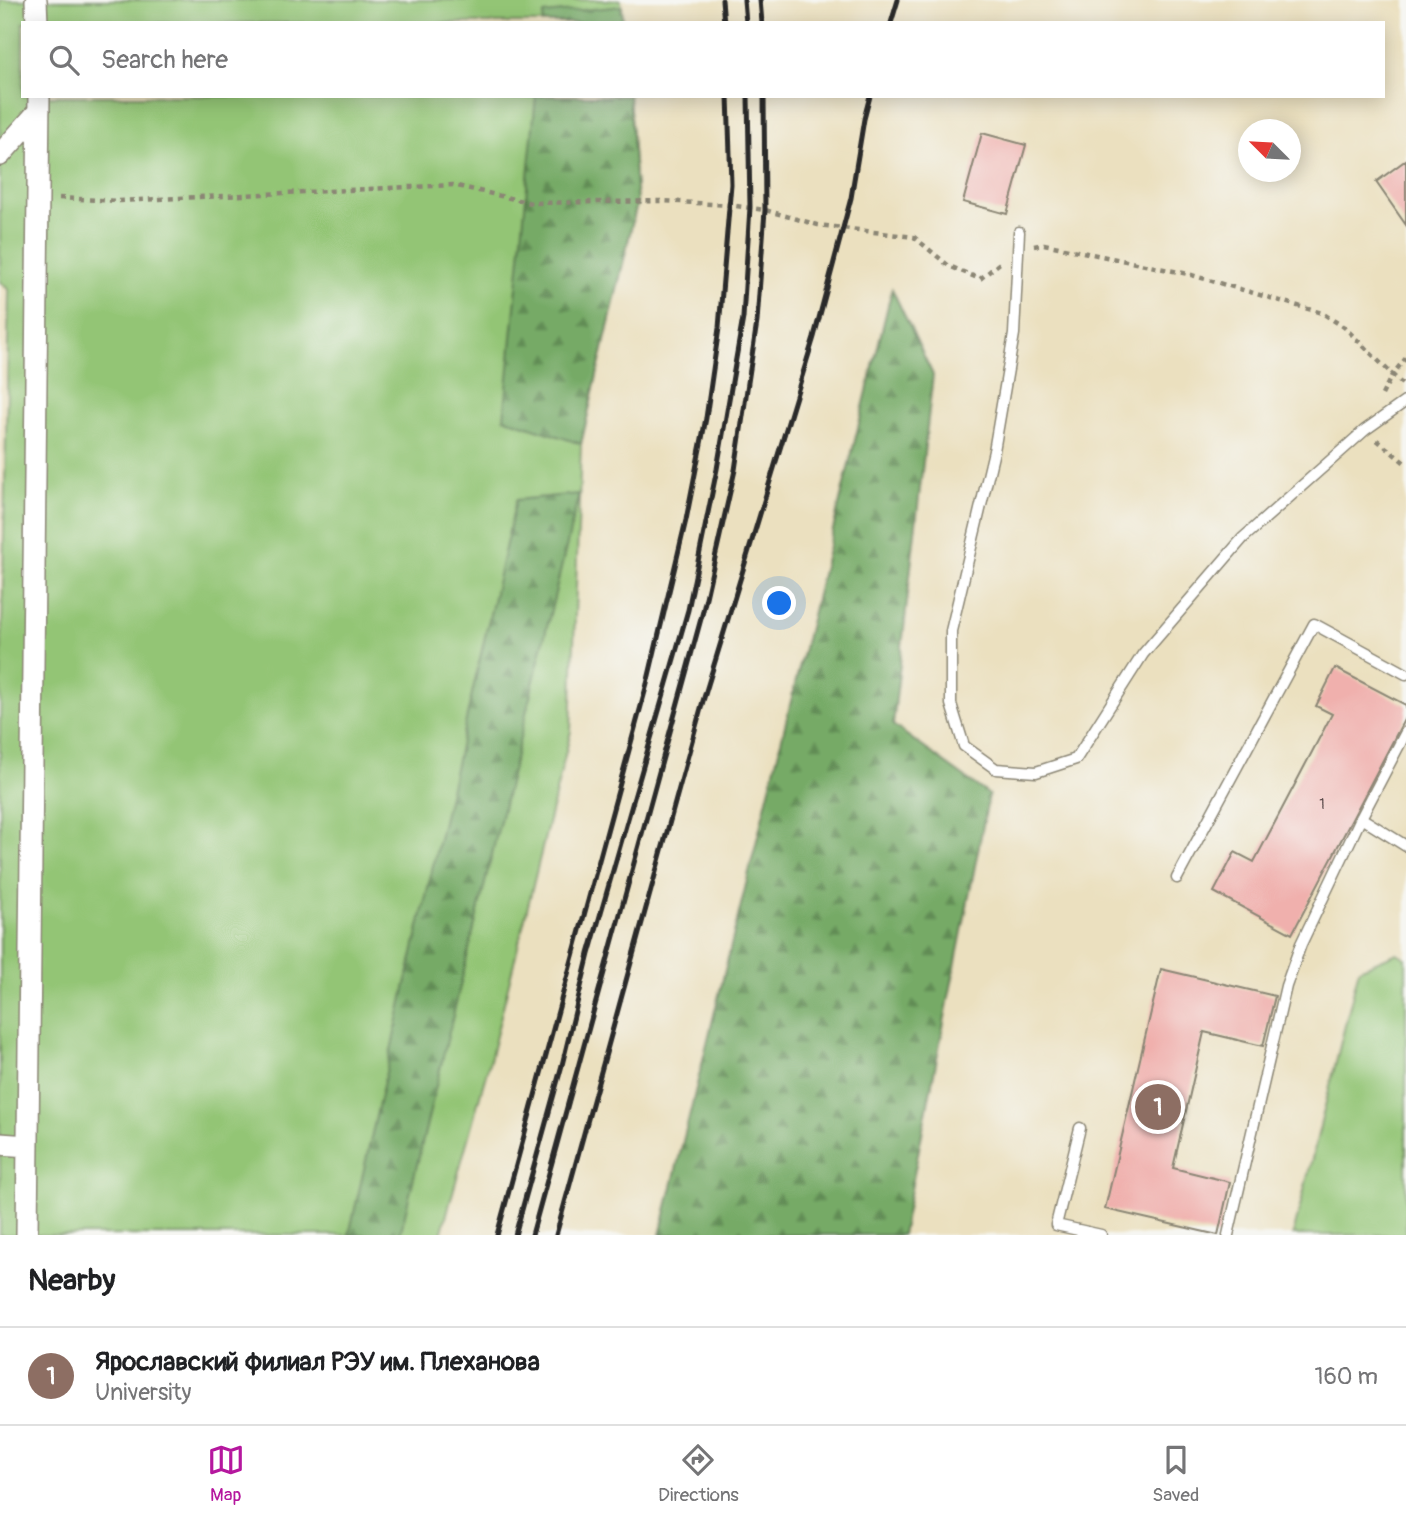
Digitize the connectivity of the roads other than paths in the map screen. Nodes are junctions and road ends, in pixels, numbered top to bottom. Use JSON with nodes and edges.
{"nodes":[{"id":1,"x":36,"y":0,"type":"edge"},
{"id":2,"x":37,"y":21,"type":"edge"},
{"id":3,"x":39,"y":104,"type":"edge"},
{"id":4,"x":0,"y":155,"type":"edge"},
{"id":5,"x":1018,"y":232,"type":"dead end"},
{"id":6,"x":1403,"y":405,"type":"edge"},
{"id":7,"x":1406,"y":674,"type":"edge"},
{"id":8,"x":1406,"y":733,"type":"edge"},
{"id":9,"x":1360,"y":818,"type":"junction"},
{"id":10,"x":1406,"y":846,"type":"edge"},
{"id":11,"x":1177,"y":878,"type":"dead end"},
{"id":12,"x":1080,"y":1128,"type":"dead end"},
{"id":13,"x":0,"y":1144,"type":"edge"},
{"id":14,"x":28,"y":1146,"type":"junction"},
{"id":15,"x":27,"y":1235,"type":"edge"},
{"id":16,"x":1101,"y":1235,"type":"edge"},
{"id":17,"x":1228,"y":1235,"type":"edge"}],
"edges":[{"from":1,"to":2,"type":"street"},
{"from":3,"to":4,"type":"street"},
{"from":3,"to":14,"type":"street"},
{"from":5,"to":6,"type":"lane"},
{"from":7,"to":11,"type":"lane"},
{"from":8,"to":9,"type":"lane"},
{"from":9,"to":10,"type":"lane"},
{"from":9,"to":17,"type":"lane"},
{"from":12,"to":16,"type":"lane"},
{"from":13,"to":14,"type":"street"},
{"from":14,"to":15,"type":"street"}]}
